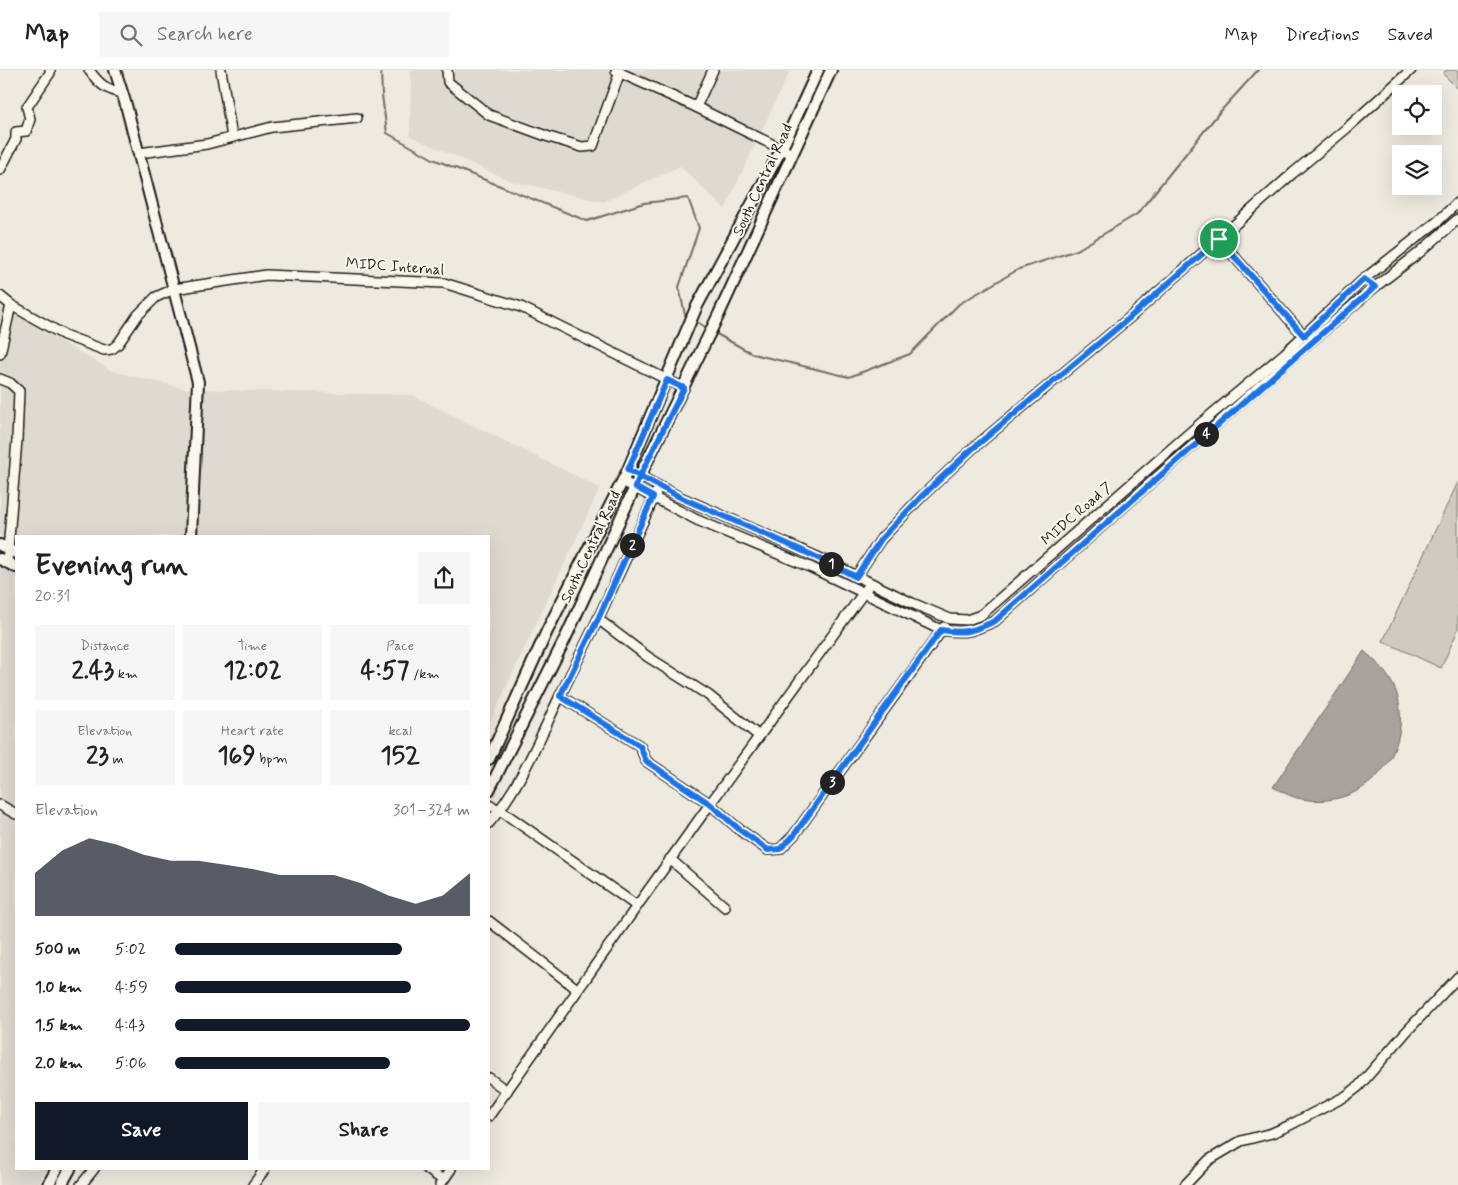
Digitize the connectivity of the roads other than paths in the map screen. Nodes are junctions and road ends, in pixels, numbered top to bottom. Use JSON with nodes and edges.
{"nodes":[{"id":1,"x":50,"y":70,"type":"edge"},
{"id":2,"x":89,"y":70,"type":"edge"},
{"id":3,"x":115,"y":70,"type":"edge"},
{"id":4,"x":221,"y":70,"type":"edge"},
{"id":5,"x":447,"y":70,"type":"edge"},
{"id":6,"x":713,"y":70,"type":"edge"},
{"id":7,"x":818,"y":70,"type":"edge"},
{"id":8,"x":831,"y":70,"type":"edge"},
{"id":9,"x":1411,"y":70,"type":"edge"},
{"id":10,"x":617,"y":71,"type":"edge"},
{"id":11,"x":123,"y":94,"type":"junction"},
{"id":12,"x":696,"y":107,"type":"junction"},
{"id":13,"x":357,"y":118,"type":"dead end"},
{"id":14,"x":232,"y":137,"type":"junction"},
{"id":15,"x":782,"y":148,"type":"junction"},
{"id":16,"x":139,"y":152,"type":"junction"},
{"id":17,"x":792,"y":154,"type":"junction"},
{"id":18,"x":0,"y":170,"type":"edge"},
{"id":19,"x":1458,"y":202,"type":"edge"},
{"id":20,"x":1458,"y":219,"type":"edge"},
{"id":21,"x":1219,"y":239,"type":"junction"},
{"id":22,"x":1364,"y":279,"type":"junction"},
{"id":23,"x":1375,"y":287,"type":"junction"},
{"id":24,"x":174,"y":289,"type":"junction"},
{"id":25,"x":0,"y":296,"type":"edge"},
{"id":26,"x":11,"y":305,"type":"junction"},
{"id":27,"x":1304,"y":336,"type":"junction"},
{"id":28,"x":0,"y":354,"type":"edge"},
{"id":29,"x":0,"y":379,"type":"edge"},
{"id":30,"x":667,"y":380,"type":"junction"},
{"id":31,"x":684,"y":388,"type":"junction"},
{"id":32,"x":1194,"y":429,"type":"junction"},
{"id":33,"x":1202,"y":437,"type":"junction"},
{"id":34,"x":628,"y":470,"type":"junction"},
{"id":35,"x":640,"y":476,"type":"junction"},
{"id":36,"x":622,"y":481,"type":"junction"},
{"id":37,"x":659,"y":486,"type":"junction"},
{"id":38,"x":635,"y":487,"type":"junction"},
{"id":39,"x":653,"y":497,"type":"junction"},
{"id":40,"x":191,"y":535,"type":"edge"},
{"id":41,"x":8,"y":549,"type":"edge"},
{"id":42,"x":8,"y":563,"type":"edge"},
{"id":43,"x":856,"y":577,"type":"junction"},
{"id":44,"x":1023,"y":579,"type":"junction"},
{"id":45,"x":870,"y":583,"type":"junction"},
{"id":46,"x":1030,"y":589,"type":"junction"},
{"id":47,"x":864,"y":592,"type":"junction"},
{"id":48,"x":598,"y":619,"type":"junction"},
{"id":49,"x":950,"y":619,"type":"junction"},
{"id":50,"x":941,"y":630,"type":"junction"},
{"id":51,"x":560,"y":696,"type":"junction"},
{"id":52,"x":759,"y":736,"type":"junction"},
{"id":53,"x":490,"y":757,"type":"edge"},
{"id":54,"x":490,"y":788,"type":"edge"},
{"id":55,"x":710,"y":804,"type":"junction"},
{"id":56,"x":0,"y":806,"type":"edge"},
{"id":57,"x":490,"y":806,"type":"edge"},
{"id":58,"x":500,"y":810,"type":"junction"},
{"id":59,"x":15,"y":814,"type":"edge"},
{"id":60,"x":490,"y":822,"type":"edge"},
{"id":61,"x":670,"y":859,"type":"junction"},
{"id":62,"x":637,"y":906,"type":"junction"},
{"id":63,"x":725,"y":907,"type":"dead end"},
{"id":64,"x":490,"y":922,"type":"edge"},
{"id":65,"x":1458,"y":977,"type":"edge"},
{"id":66,"x":577,"y":989,"type":"junction"},
{"id":67,"x":490,"y":1079,"type":"edge"},
{"id":68,"x":507,"y":1091,"type":"junction"},
{"id":69,"x":490,"y":1115,"type":"edge"},
{"id":70,"x":56,"y":1170,"type":"edge"},
{"id":71,"x":69,"y":1170,"type":"edge"},
{"id":72,"x":93,"y":1170,"type":"edge"},
{"id":73,"x":264,"y":1170,"type":"edge"},
{"id":74,"x":428,"y":1170,"type":"edge"},
{"id":75,"x":450,"y":1170,"type":"edge"},
{"id":76,"x":441,"y":1183,"type":"edge"},
{"id":77,"x":48,"y":1185,"type":"edge"},
{"id":78,"x":61,"y":1185,"type":"edge"},
{"id":79,"x":81,"y":1185,"type":"edge"},
{"id":80,"x":253,"y":1185,"type":"edge"},
{"id":81,"x":1185,"y":1185,"type":"edge"}],
"edges":[{"from":1,"to":18,"type":"street"},
{"from":2,"to":11,"type":"street"},
{"from":3,"to":11,"type":"main road"},
{"from":4,"to":14,"type":"street"},
{"from":5,"to":10,"type":"street"},
{"from":6,"to":12,"type":"street"},
{"from":7,"to":15,"type":"main road","name":"South Central Road"},
{"from":8,"to":17,"type":"main road","name":"South Central Road"},
{"from":9,"to":21,"type":"street"},
{"from":10,"to":12,"type":"street"},
{"from":11,"to":16,"type":"main road"},
{"from":12,"to":15,"type":"street"},
{"from":13,"to":14,"type":"street"},
{"from":14,"to":16,"type":"street"},
{"from":15,"to":17,"type":"street"},
{"from":15,"to":30,"type":"main road","name":"South Central Road"},
{"from":16,"to":24,"type":"main road"},
{"from":17,"to":31,"type":"main road","name":"South Central Road"},
{"from":19,"to":22,"type":"street","name":"MIDC Road 7"},
{"from":20,"to":23,"type":"street","name":"MIDC Road 7"},
{"from":21,"to":27,"type":"street"},
{"from":21,"to":43,"type":"street"},
{"from":22,"to":23,"type":"street"},
{"from":22,"to":27,"type":"street","name":"MIDC Road 7"},
{"from":23,"to":33,"type":"street","name":"MIDC Road 7"},
{"from":24,"to":26,"type":"street","name":"MIDC Internal"},
{"from":24,"to":30,"type":"street","name":"MIDC Internal"},
{"from":24,"to":40,"type":"main road"},
{"from":25,"to":26,"type":"street","name":"MIDC Internal"},
{"from":26,"to":28,"type":"street"},
{"from":27,"to":32,"type":"street","name":"MIDC Road 7"},
{"from":29,"to":41,"type":"street"},
{"from":30,"to":31,"type":"street","name":"MIDC Internal"},
{"from":30,"to":34,"type":"main road","name":"South Central Road"},
{"from":31,"to":35,"type":"main road","name":"South Central Road"},
{"from":32,"to":33,"type":"street"},
{"from":32,"to":44,"type":"street","name":"MIDC Road 7"},
{"from":33,"to":46,"type":"street","name":"MIDC Road 7"},
{"from":34,"to":35,"type":"street","name":"MIDC Road 7"},
{"from":34,"to":36,"type":"main road","name":"South Central Road"},
{"from":35,"to":37,"type":"street","name":"MIDC Road 7"},
{"from":35,"to":38,"type":"main road","name":"South Central Road"},
{"from":36,"to":38,"type":"street","name":"MIDC Road 7"},
{"from":36,"to":53,"type":"main road","name":"South Central Road"},
{"from":37,"to":39,"type":"street"},
{"from":37,"to":43,"type":"street","name":"MIDC Road 7"},
{"from":38,"to":39,"type":"street","name":"MIDC Road 7"},
{"from":38,"to":54,"type":"main road","name":"South Central Road"},
{"from":39,"to":47,"type":"street","name":"MIDC Road 7"},
{"from":39,"to":48,"type":"street"},
{"from":41,"to":42,"type":"street"},
{"from":43,"to":45,"type":"street","name":"MIDC Road 7"},
{"from":44,"to":46,"type":"street"},
{"from":44,"to":49,"type":"street","name":"MIDC Road 7"},
{"from":45,"to":47,"type":"street"},
{"from":45,"to":49,"type":"street","name":"MIDC Road 7"},
{"from":46,"to":50,"type":"street","name":"MIDC Road 7"},
{"from":47,"to":50,"type":"street","name":"MIDC Road 7"},
{"from":47,"to":52,"type":"street"},
{"from":48,"to":51,"type":"street"},
{"from":48,"to":52,"type":"street"},
{"from":49,"to":50,"type":"street"},
{"from":50,"to":55,"type":"street"},
{"from":51,"to":55,"type":"street"},
{"from":51,"to":58,"type":"street"},
{"from":52,"to":55,"type":"street"},
{"from":55,"to":61,"type":"street"},
{"from":56,"to":59,"type":"street"},
{"from":57,"to":58,"type":"street"},
{"from":58,"to":60,"type":"street"},
{"from":58,"to":62,"type":"street"},
{"from":61,"to":62,"type":"street"},
{"from":61,"to":63,"type":"street"},
{"from":62,"to":66,"type":"street"},
{"from":64,"to":66,"type":"street"},
{"from":65,"to":81,"type":"street"},
{"from":66,"to":68,"type":"street"},
{"from":67,"to":68,"type":"street"},
{"from":68,"to":69,"type":"street"},
{"from":70,"to":77,"type":"main road"},
{"from":71,"to":78,"type":"main road"},
{"from":72,"to":79,"type":"street"},
{"from":73,"to":80,"type":"street"},
{"from":74,"to":76,"type":"street"},
{"from":75,"to":76,"type":"street"}]}
